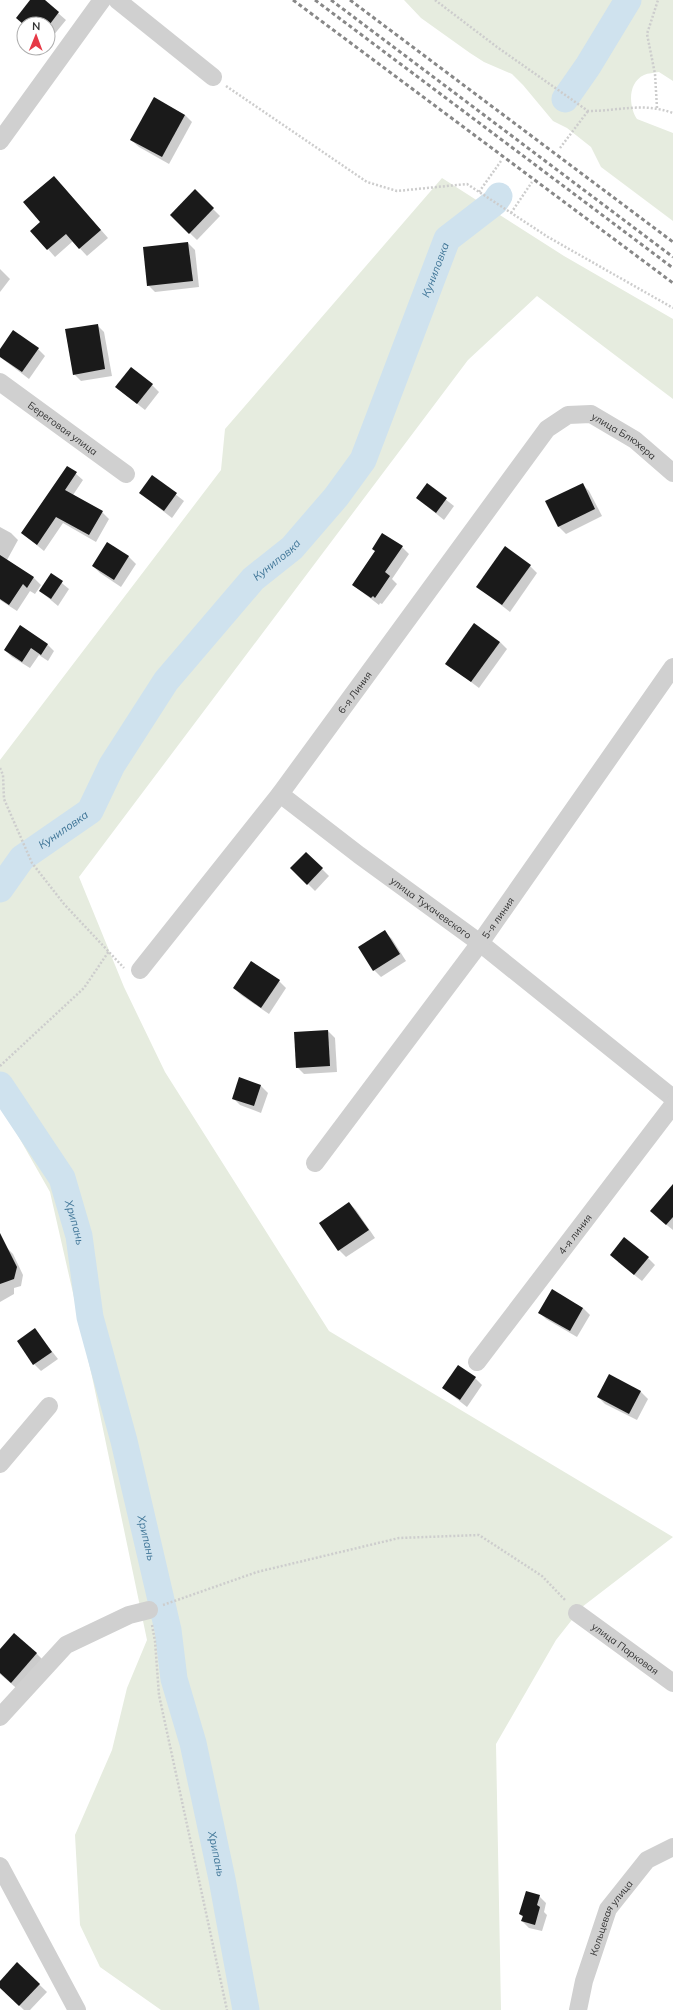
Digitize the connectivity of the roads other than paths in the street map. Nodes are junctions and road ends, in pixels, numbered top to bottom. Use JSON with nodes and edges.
{"nodes":[{"id":1,"x":102,"y":0,"type":"edge"},
{"id":2,"x":117,"y":0,"type":"edge"},
{"id":3,"x":213,"y":77,"type":"road end"},
{"id":4,"x":0,"y":141,"type":"edge"},
{"id":5,"x":0,"y":382,"type":"edge"},
{"id":6,"x":568,"y":416,"type":"joint"},
{"id":7,"x":673,"y":473,"type":"edge"},
{"id":8,"x":126,"y":474,"type":"dead end"},
{"id":9,"x":673,"y":668,"type":"edge"},
{"id":10,"x":280,"y":794,"type":"junction"},
{"id":11,"x":480,"y":943,"type":"junction"},
{"id":12,"x":140,"y":970,"type":"road end"},
{"id":13,"x":673,"y":1098,"type":"edge"},
{"id":14,"x":673,"y":1105,"type":"edge"},
{"id":15,"x":315,"y":1162,"type":"dead end"},
{"id":16,"x":477,"y":1362,"type":"dead end"},
{"id":17,"x":50,"y":1406,"type":"dead end"},
{"id":18,"x":0,"y":1464,"type":"edge"},
{"id":19,"x":149,"y":1610,"type":"road end"},
{"id":20,"x":577,"y":1613,"type":"road end"},
{"id":21,"x":673,"y":1683,"type":"edge"},
{"id":22,"x":0,"y":1716,"type":"edge"},
{"id":23,"x":673,"y":1847,"type":"edge"},
{"id":24,"x":0,"y":1866,"type":"edge"},
{"id":25,"x":77,"y":2010,"type":"edge"},
{"id":26,"x":578,"y":2010,"type":"edge"}],
"edges":[{"from":1,"to":4,"type":"street"},
{"from":2,"to":3,"type":"street"},
{"from":5,"to":8,"type":"street","name":"Береговая улица"},
{"from":6,"to":7,"type":"street","name":"улица Блюхера"},
{"from":6,"to":10,"type":"street","name":"6-я Линия"},
{"from":9,"to":11,"type":"street","name":"5-я линия"},
{"from":10,"to":11,"type":"street","name":"улица Тухачевского"},
{"from":10,"to":12,"type":"street","name":"6-я Линия"},
{"from":11,"to":13,"type":"street","name":"улица Тухачевского"},
{"from":11,"to":15,"type":"street","name":"5-я линия"},
{"from":14,"to":16,"type":"street","name":"4-я линия"},
{"from":17,"to":18,"type":"street"},
{"from":19,"to":22,"type":"street"},
{"from":20,"to":21,"type":"street","name":"улица Парковая"},
{"from":23,"to":26,"type":"street","name":"Кольцевая улица"},
{"from":24,"to":25,"type":"street"}]}
